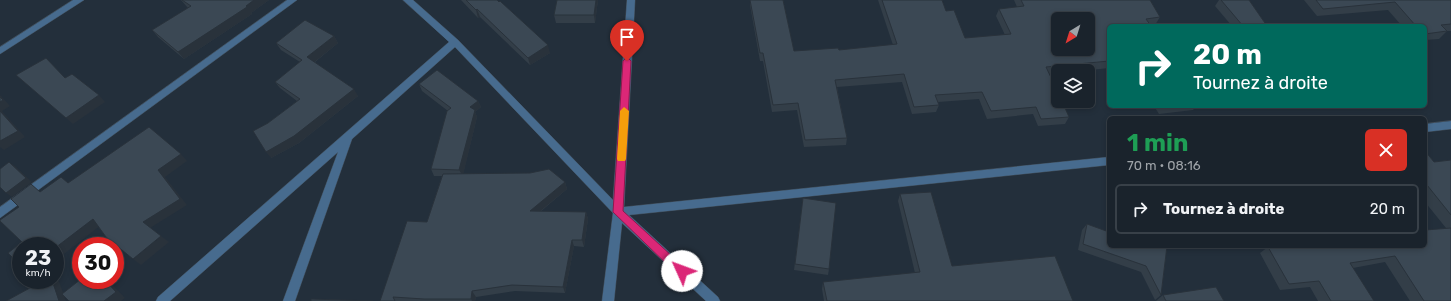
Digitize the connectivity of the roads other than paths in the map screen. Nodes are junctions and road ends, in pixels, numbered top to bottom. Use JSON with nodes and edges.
{"nodes":[{"id":1,"x":80,"y":0,"type":"edge"},
{"id":2,"x":293,"y":0,"type":"edge"},
{"id":3,"x":407,"y":0,"type":"edge"},
{"id":4,"x":631,"y":0,"type":"edge"},
{"id":5,"x":455,"y":42,"type":"junction"},
{"id":6,"x":0,"y":51,"type":"edge"},
{"id":7,"x":1451,"y":125,"type":"edge"},
{"id":8,"x":1427,"y":128,"type":"edge"},
{"id":9,"x":348,"y":136,"type":"junction"},
{"id":10,"x":1107,"y":161,"type":"edge"},
{"id":11,"x":618,"y":212,"type":"junction"},
{"id":12,"x":0,"y":213,"type":"edge"},
{"id":13,"x":162,"y":301,"type":"edge"},
{"id":14,"x":288,"y":301,"type":"edge"},
{"id":15,"x":608,"y":301,"type":"edge"},
{"id":16,"x":714,"y":301,"type":"edge"}],
"edges":[{"from":1,"to":6,"type":"street"},
{"from":2,"to":12,"type":"street"},
{"from":3,"to":5,"type":"street"},
{"from":4,"to":11,"type":"street"},
{"from":5,"to":9,"type":"street"},
{"from":5,"to":11,"type":"street"},
{"from":7,"to":8,"type":"street"},
{"from":9,"to":13,"type":"street"},
{"from":9,"to":14,"type":"street"},
{"from":10,"to":11,"type":"street"},
{"from":11,"to":15,"type":"street"},
{"from":11,"to":16,"type":"street"}]}
